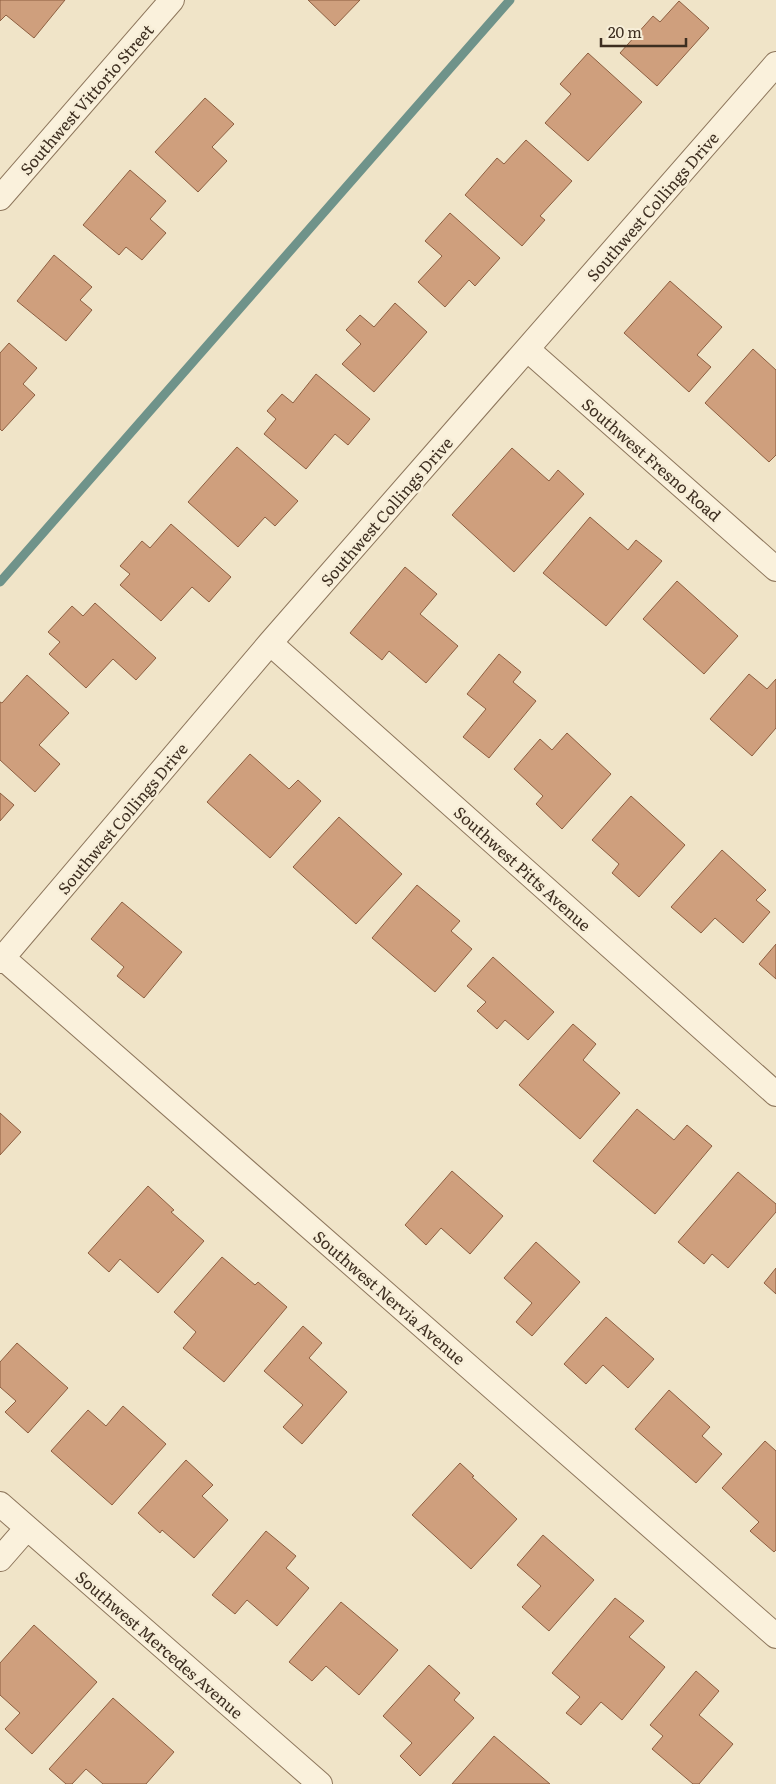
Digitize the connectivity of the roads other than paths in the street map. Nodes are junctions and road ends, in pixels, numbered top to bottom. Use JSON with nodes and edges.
{"nodes":[{"id":1,"x":172,"y":0,"type":"edge"},
{"id":2,"x":776,"y":64,"type":"edge"},
{"id":3,"x":0,"y":198,"type":"edge"},
{"id":4,"x":527,"y":349,"type":"junction"},
{"id":5,"x":776,"y":568,"type":"edge"},
{"id":6,"x":270,"y":643,"type":"junction"},
{"id":7,"x":2,"y":960,"type":"edge"},
{"id":8,"x":776,"y":1094,"type":"edge"},
{"id":9,"x":0,"y":1504,"type":"edge"},
{"id":10,"x":27,"y":1528,"type":"junction"},
{"id":11,"x":0,"y":1559,"type":"edge"},
{"id":12,"x":776,"y":1636,"type":"edge"},
{"id":13,"x":320,"y":1784,"type":"edge"}],
"edges":[{"from":1,"to":3,"type":"street","name":"Southwest Vittorio Street"},
{"from":2,"to":4,"type":"street","name":"Southwest Collings Drive"},
{"from":4,"to":5,"type":"street","name":"Southwest Fresno Road"},
{"from":4,"to":6,"type":"street","name":"Southwest Collings Drive"},
{"from":6,"to":7,"type":"street","name":"Southwest Collings Drive"},
{"from":6,"to":8,"type":"street","name":"Southwest Pitts Avenue"},
{"from":7,"to":12,"type":"street","name":"Southwest Nervia Avenue"},
{"from":9,"to":10,"type":"street","name":"Southwest Mercedes Avenue"},
{"from":10,"to":11,"type":"street"},
{"from":10,"to":13,"type":"street","name":"Southwest Mercedes Avenue"}]}
